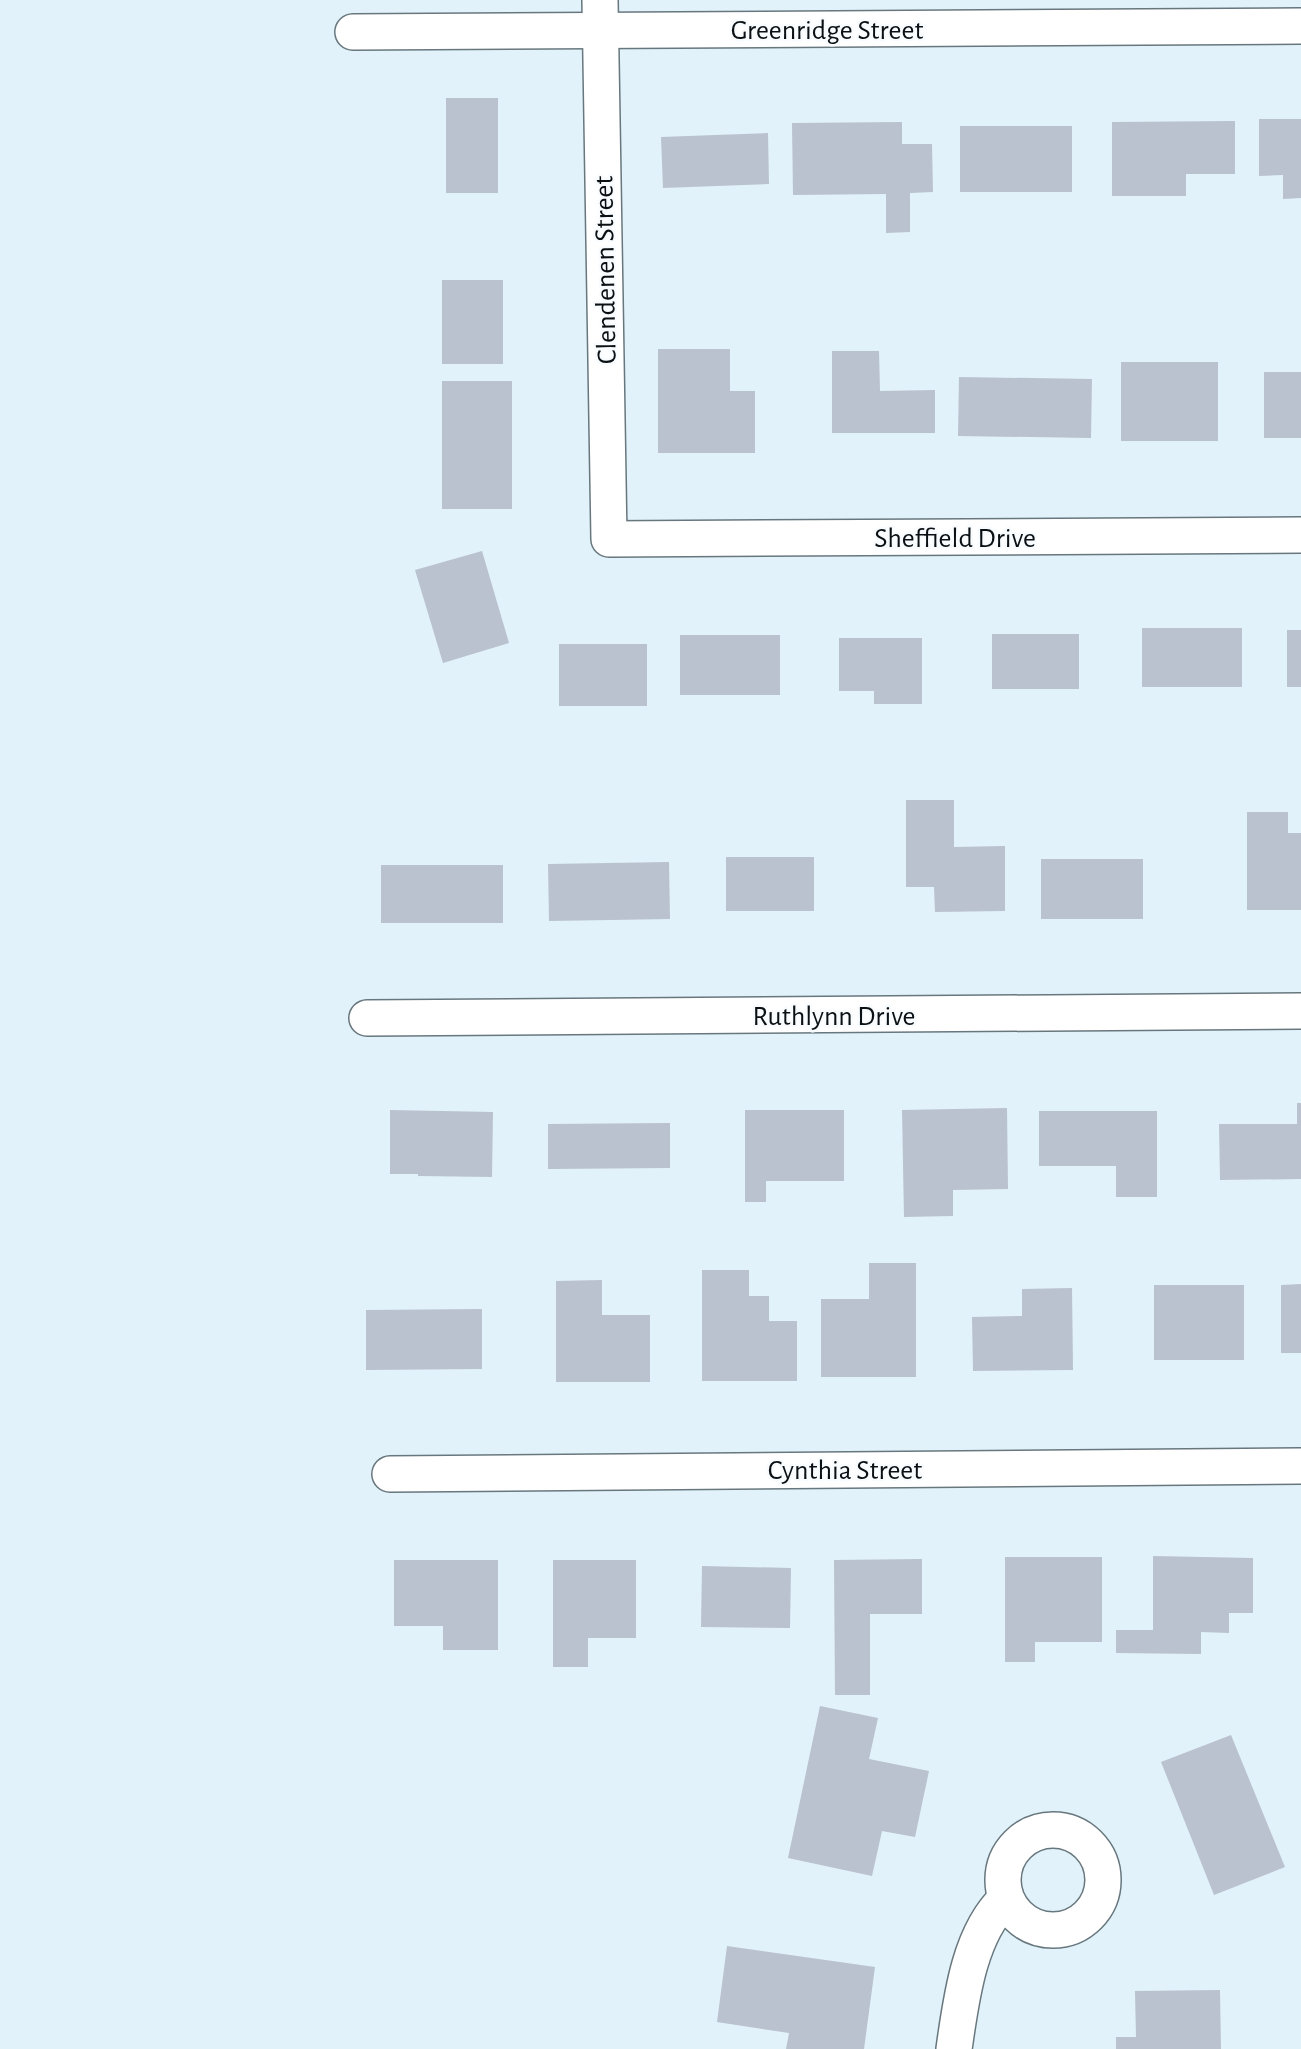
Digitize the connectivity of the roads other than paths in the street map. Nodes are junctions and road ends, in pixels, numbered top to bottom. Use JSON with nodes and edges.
{"nodes":[{"id":1,"x":601,"y":15,"type":"edge"},
{"id":2,"x":1301,"y":26,"type":"edge"},
{"id":3,"x":353,"y":32,"type":"dead end"},
{"id":4,"x":1301,"y":535,"type":"edge"},
{"id":5,"x":608,"y":539,"type":"joint"},
{"id":6,"x":1301,"y":1011,"type":"edge"},
{"id":7,"x":367,"y":1018,"type":"dead end"},
{"id":8,"x":1301,"y":1466,"type":"edge"},
{"id":9,"x":390,"y":1474,"type":"dead end"},
{"id":10,"x":1006,"y":1899,"type":"dead end"},
{"id":11,"x":954,"y":2049,"type":"edge"}],
"edges":[{"from":1,"to":2,"type":"street","name":"Greenridge Street"},
{"from":1,"to":3,"type":"street","name":"Greenridge Street"},
{"from":1,"to":5,"type":"street","name":"Clendenen Street"},
{"from":4,"to":5,"type":"street","name":"Sheffield Drive"},
{"from":6,"to":7,"type":"street","name":"Ruthlynn Drive"},
{"from":8,"to":9,"type":"street","name":"Cynthia Street"},
{"from":10,"to":11,"type":"street"}]}
